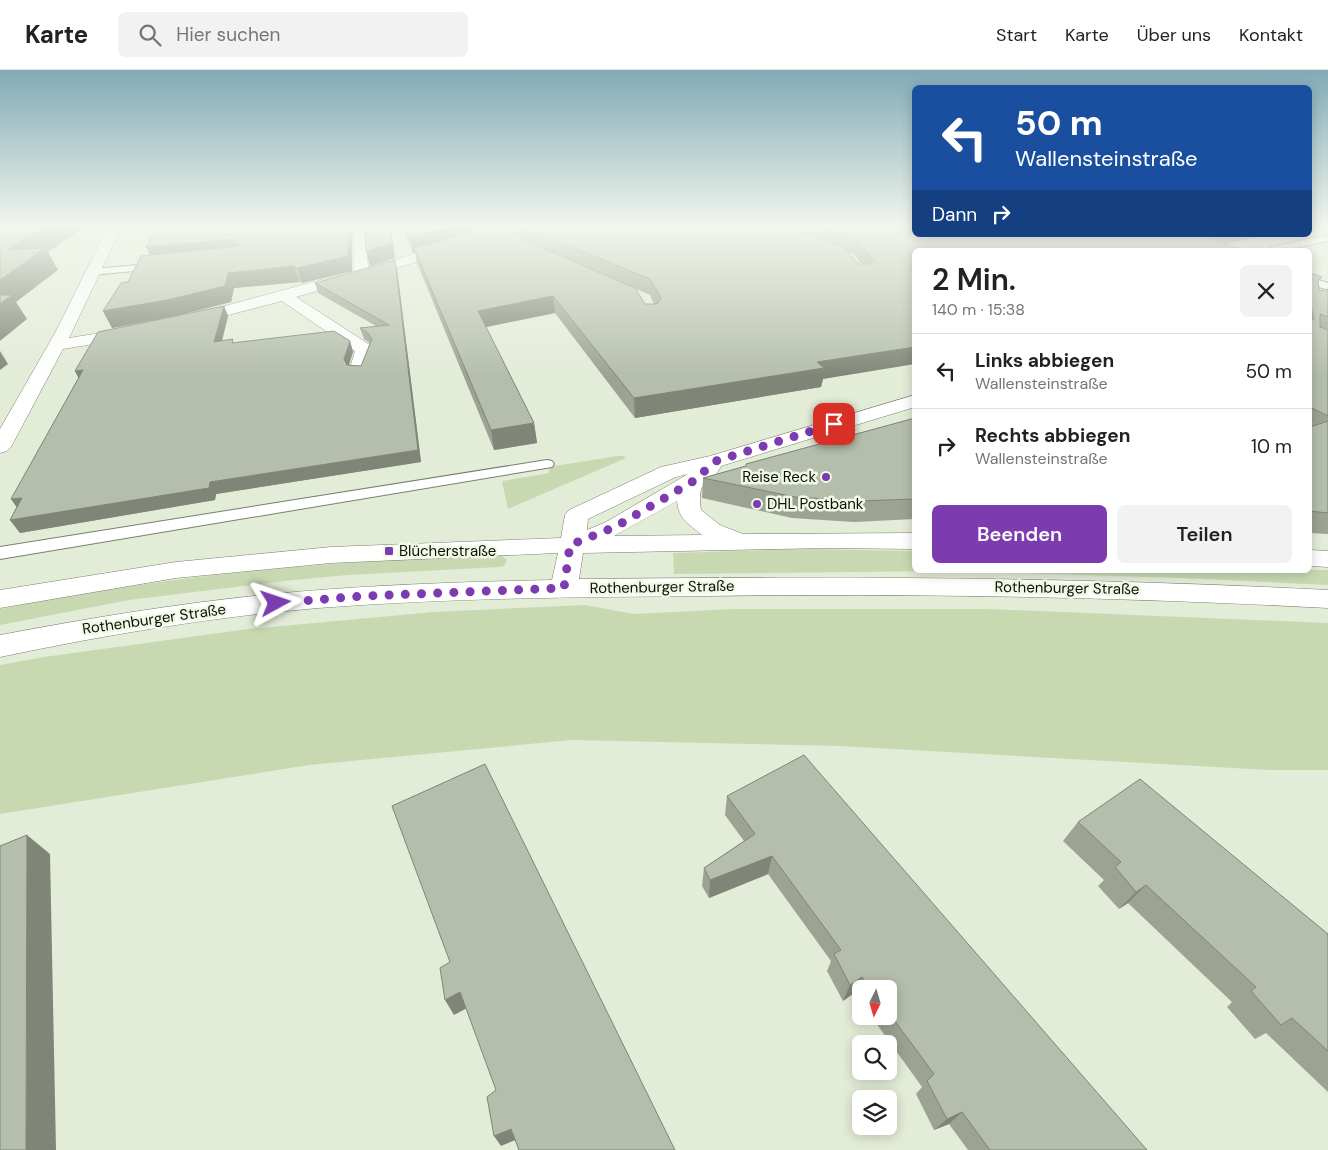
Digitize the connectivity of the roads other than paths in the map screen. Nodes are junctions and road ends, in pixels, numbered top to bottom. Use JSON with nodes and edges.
{"nodes":[{"id":1,"x":91,"y":276,"type":"edge"},
{"id":2,"x":350,"y":276,"type":"edge"},
{"id":3,"x":1312,"y":281,"type":"edge"},
{"id":4,"x":1328,"y":286,"type":"edge"},
{"id":5,"x":284,"y":296,"type":"junction"},
{"id":6,"x":179,"y":322,"type":"edge"},
{"id":7,"x":141,"y":331,"type":"edge"},
{"id":8,"x":56,"y":345,"type":"junction"},
{"id":9,"x":358,"y":371,"type":"edge"},
{"id":10,"x":912,"y":401,"type":"edge"},
{"id":11,"x":0,"y":447,"type":"edge"},
{"id":12,"x":716,"y":461,"type":"junction"},
{"id":13,"x":547,"y":464,"type":"dead end"},
{"id":14,"x":692,"y":482,"type":"junction"},
{"id":15,"x":912,"y":541,"type":"edge"},
{"id":16,"x":750,"y":542,"type":"junction"},
{"id":17,"x":570,"y":545,"type":"junction"},
{"id":18,"x":0,"y":553,"type":"edge"},
{"id":19,"x":1312,"y":558,"type":"edge"},
{"id":20,"x":1328,"y":559,"type":"edge"},
{"id":21,"x":564,"y":588,"type":"junction"},
{"id":22,"x":0,"y":599,"type":"edge"},
{"id":23,"x":1328,"y":599,"type":"edge"},
{"id":24,"x":0,"y":646,"type":"edge"}],
"edges":[{"from":1,"to":8,"type":"street"},
{"from":2,"to":5,"type":"street"},
{"from":3,"to":4,"type":"lane"},
{"from":5,"to":6,"type":"street"},
{"from":5,"to":9,"type":"street"},
{"from":7,"to":8,"type":"street"},
{"from":8,"to":11,"type":"street"},
{"from":10,"to":12,"type":"street"},
{"from":12,"to":14,"type":"street"},
{"from":12,"to":17,"type":"street"},
{"from":13,"to":18,"type":"lane"},
{"from":14,"to":16,"type":"street"},
{"from":14,"to":17,"type":"street"},
{"from":15,"to":16,"type":"street"},
{"from":16,"to":17,"type":"street"},
{"from":17,"to":21,"type":"street"},
{"from":17,"to":22,"type":"street"},
{"from":19,"to":20,"type":"street"},
{"from":21,"to":23,"type":"street","name":"Rothenburger Straße"},
{"from":21,"to":24,"type":"street","name":"Rothenburger Straße"}]}
